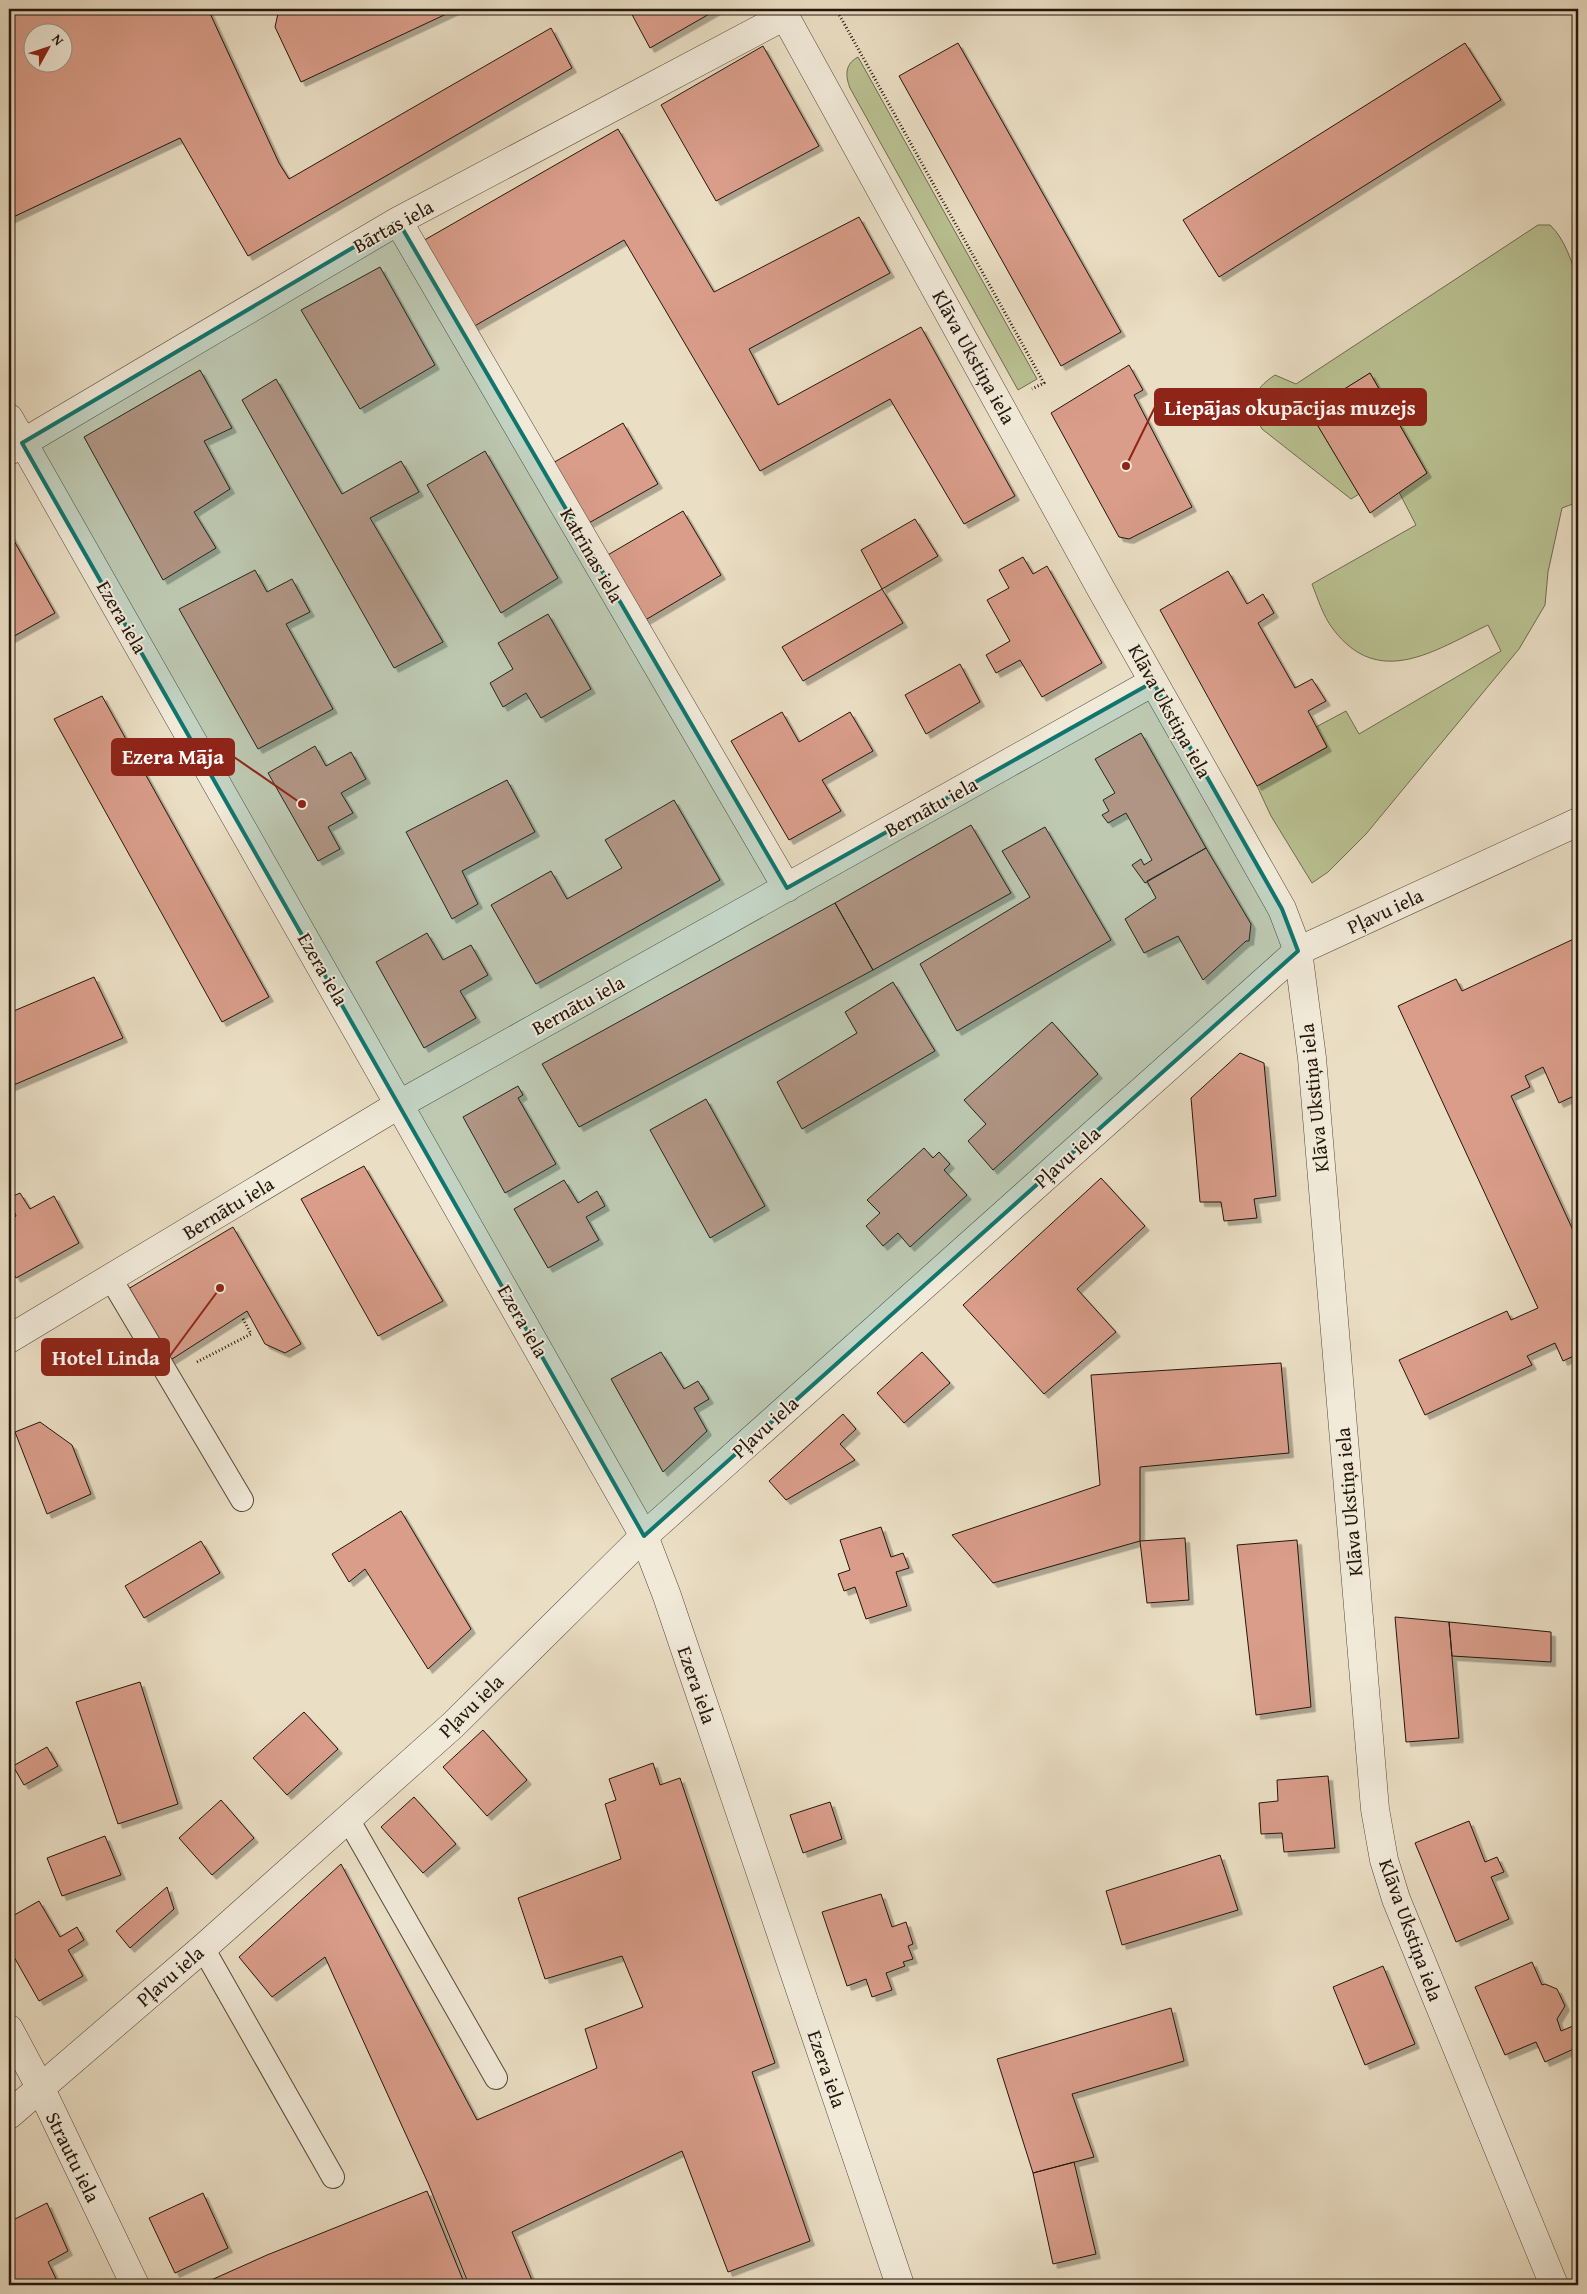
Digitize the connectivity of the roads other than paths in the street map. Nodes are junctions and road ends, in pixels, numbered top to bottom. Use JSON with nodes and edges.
{"nodes":[{"id":1,"x":783,"y":12,"type":"edge"},
{"id":2,"x":398,"y":221,"type":"junction"},
{"id":3,"x":9,"y":418,"type":"edge"},
{"id":4,"x":16,"y":447,"type":"edge"},
{"id":5,"x":1154,"y":682,"type":"junction"},
{"id":6,"x":1578,"y":822,"type":"edge"},
{"id":7,"x":787,"y":888,"type":"junction"},
{"id":8,"x":1298,"y":951,"type":"junction"},
{"id":9,"x":400,"y":1104,"type":"junction"},
{"id":10,"x":111,"y":1279,"type":"junction"},
{"id":11,"x":9,"y":1340,"type":"edge"},
{"id":12,"x":242,"y":1500,"type":"dead end"},
{"id":13,"x":644,"y":1536,"type":"junction"},
{"id":14,"x":348,"y":1819,"type":"junction"},
{"id":15,"x":203,"y":1948,"type":"junction"},
{"id":16,"x":9,"y":2029,"type":"edge"},
{"id":17,"x":496,"y":2078,"type":"dead end"},
{"id":18,"x":40,"y":2087,"type":"junction"},
{"id":19,"x":9,"y":2115,"type":"edge"},
{"id":20,"x":333,"y":2177,"type":"dead end"},
{"id":21,"x":135,"y":2285,"type":"edge"},
{"id":22,"x":900,"y":2285,"type":"edge"},
{"id":23,"x":1554,"y":2285,"type":"edge"}],
"edges":[{"from":1,"to":2,"type":"street","name":"Bārtas iela"},
{"from":1,"to":5,"type":"street","name":"Klāva Ukstiņa iela"},
{"from":2,"to":4,"type":"street","name":"Bārtas iela"},
{"from":2,"to":7,"type":"street","name":"Katrīnas iela"},
{"from":3,"to":4,"type":"street","name":"Ezera iela"},
{"from":4,"to":9,"type":"street","name":"Ezera iela"},
{"from":5,"to":7,"type":"street","name":"Bernātu iela"},
{"from":5,"to":8,"type":"street","name":"Klāva Ukstiņa iela"},
{"from":6,"to":8,"type":"street","name":"Pļavu iela"},
{"from":7,"to":9,"type":"street","name":"Bernātu iela"},
{"from":8,"to":13,"type":"street","name":"Pļavu iela"},
{"from":8,"to":23,"type":"street","name":"Klāva Ukstiņa iela"},
{"from":9,"to":10,"type":"street","name":"Bernātu iela"},
{"from":9,"to":13,"type":"street","name":"Ezera iela"},
{"from":10,"to":11,"type":"street","name":"Bernātu iela"},
{"from":10,"to":12,"type":"lane"},
{"from":13,"to":14,"type":"street","name":"Pļavu iela"},
{"from":13,"to":22,"type":"street","name":"Ezera iela"},
{"from":14,"to":15,"type":"street","name":"Pļavu iela"},
{"from":14,"to":17,"type":"lane"},
{"from":15,"to":18,"type":"street","name":"Pļavu iela"},
{"from":15,"to":20,"type":"lane"},
{"from":16,"to":18,"type":"street","name":"Strautu iela"},
{"from":18,"to":19,"type":"street","name":"Pļavu iela"},
{"from":18,"to":21,"type":"street","name":"Strautu iela"}]}
